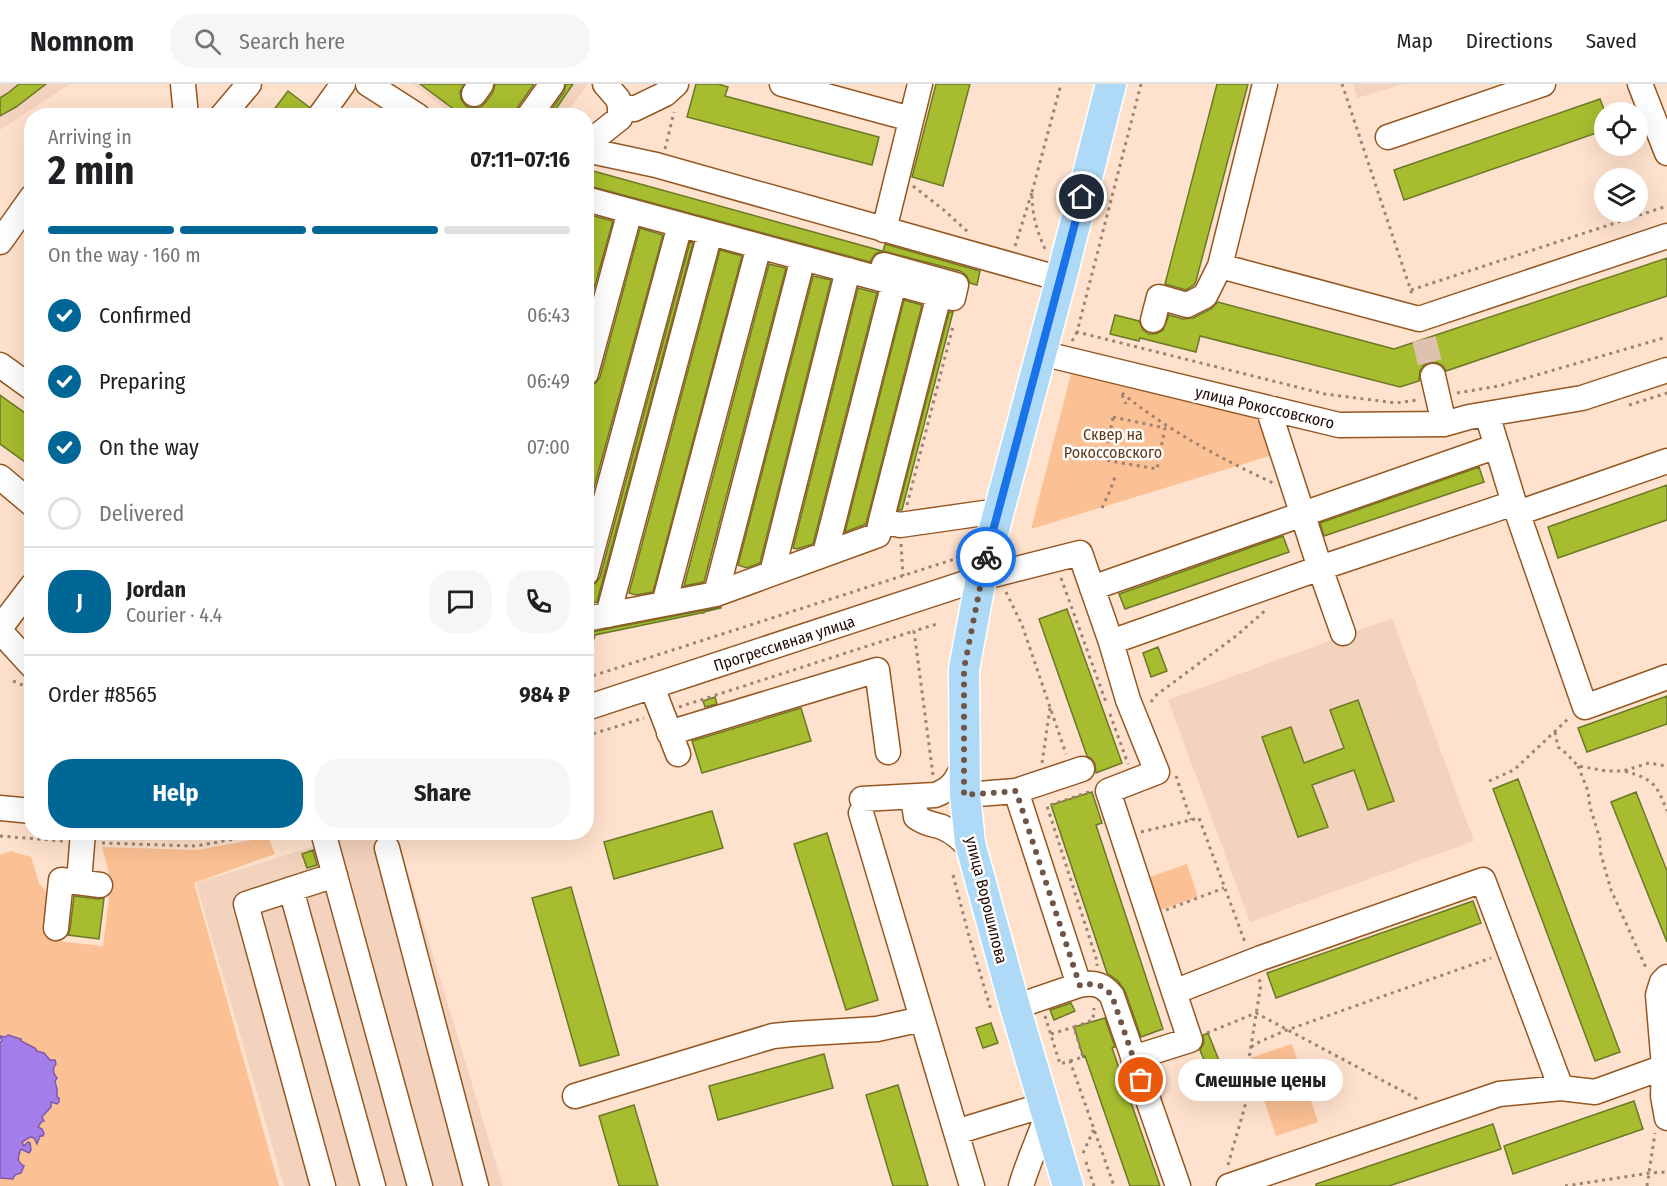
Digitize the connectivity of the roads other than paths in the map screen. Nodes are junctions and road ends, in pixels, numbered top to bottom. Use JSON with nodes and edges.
{"nodes":[{"id":1,"x":183,"y":84,"type":"edge"},
{"id":2,"x":249,"y":84,"type":"edge"},
{"id":3,"x":343,"y":84,"type":"edge"},
{"id":4,"x":368,"y":84,"type":"edge"},
{"id":5,"x":552,"y":84,"type":"edge"},
{"id":6,"x":605,"y":84,"type":"edge"},
{"id":7,"x":676,"y":84,"type":"edge"},
{"id":8,"x":782,"y":84,"type":"edge"},
{"id":9,"x":920,"y":84,"type":"edge"},
{"id":10,"x":1111,"y":84,"type":"edge"},
{"id":11,"x":1265,"y":84,"type":"edge"},
{"id":12,"x":1544,"y":84,"type":"edge"},
{"id":13,"x":1640,"y":84,"type":"edge"},
{"id":14,"x":185,"y":108,"type":"edge"},
{"id":15,"x":229,"y":108,"type":"edge"},
{"id":16,"x":326,"y":108,"type":"edge"},
{"id":17,"x":406,"y":108,"type":"edge"},
{"id":18,"x":535,"y":108,"type":"edge"},
{"id":19,"x":625,"y":111,"type":"junction"},
{"id":20,"x":911,"y":119,"type":"junction"},
{"id":21,"x":1388,"y":137,"type":"dead end"},
{"id":22,"x":594,"y":138,"type":"edge"},
{"id":23,"x":594,"y":152,"type":"edge"},
{"id":24,"x":1667,"y":153,"type":"edge"},
{"id":25,"x":594,"y":201,"type":"edge"},
{"id":26,"x":24,"y":208,"type":"edge"},
{"id":27,"x":630,"y":211,"type":"junction"},
{"id":28,"x":680,"y":225,"type":"junction"},
{"id":29,"x":884,"y":230,"type":"junction"},
{"id":30,"x":710,"y":233,"type":"junction"},
{"id":31,"x":1667,"y":236,"type":"edge"},
{"id":32,"x":0,"y":242,"type":"edge"},
{"id":33,"x":759,"y":246,"type":"junction"},
{"id":34,"x":803,"y":258,"type":"junction"},
{"id":35,"x":1220,"y":266,"type":"junction"},
{"id":36,"x":1055,"y":267,"type":"junction"},
{"id":37,"x":848,"y":270,"type":"junction"},
{"id":38,"x":887,"y":281,"type":"junction"},
{"id":39,"x":1153,"y":320,"type":"dead end"},
{"id":40,"x":594,"y":344,"type":"edge"},
{"id":41,"x":1041,"y":353,"type":"junction"},
{"id":42,"x":0,"y":365,"type":"edge"},
{"id":43,"x":1667,"y":370,"type":"edge"},
{"id":44,"x":24,"y":382,"type":"edge"},
{"id":45,"x":1435,"y":386,"type":"tunnel mouth"},
{"id":46,"x":1268,"y":408,"type":"junction"},
{"id":47,"x":1487,"y":414,"type":"junction"},
{"id":48,"x":1444,"y":424,"type":"junction"},
{"id":49,"x":1497,"y":446,"type":"junction"},
{"id":50,"x":1667,"y":461,"type":"edge"},
{"id":51,"x":0,"y":477,"type":"edge"},
{"id":52,"x":24,"y":497,"type":"edge"},
{"id":53,"x":1516,"y":508,"type":"junction"},
{"id":54,"x":998,"y":511,"type":"junction"},
{"id":55,"x":1303,"y":514,"type":"junction"},
{"id":56,"x":892,"y":523,"type":"junction"},
{"id":57,"x":594,"y":543,"type":"edge"},
{"id":58,"x":825,"y":554,"type":"junction"},
{"id":59,"x":1320,"y":568,"type":"junction"},
{"id":60,"x":772,"y":573,"type":"junction"},
{"id":61,"x":984,"y":575,"type":"junction"},
{"id":62,"x":1092,"y":588,"type":"junction"},
{"id":63,"x":716,"y":594,"type":"junction"},
{"id":64,"x":24,"y":597,"type":"edge"},
{"id":65,"x":664,"y":604,"type":"junction"},
{"id":66,"x":597,"y":617,"type":"edge"},
{"id":67,"x":0,"y":630,"type":"edge"},
{"id":68,"x":1343,"y":633,"type":"dead end"},
{"id":69,"x":1111,"y":642,"type":"junction"},
{"id":70,"x":24,"y":657,"type":"edge"},
{"id":71,"x":1667,"y":677,"type":"edge"},
{"id":72,"x":652,"y":687,"type":"junction"},
{"id":73,"x":594,"y":705,"type":"edge"},
{"id":74,"x":888,"y":752,"type":"dead end"},
{"id":75,"x":964,"y":765,"type":"junction"},
{"id":76,"x":1078,"y":770,"type":"road end"},
{"id":77,"x":1016,"y":791,"type":"junction"},
{"id":78,"x":964,"y":795,"type":"junction"},
{"id":79,"x":913,"y":797,"type":"junction"},
{"id":80,"x":0,"y":808,"type":"edge"},
{"id":81,"x":24,"y":811,"type":"edge"},
{"id":82,"x":83,"y":840,"type":"edge"},
{"id":83,"x":325,"y":840,"type":"edge"},
{"id":84,"x":387,"y":848,"type":"dead end"},
{"id":85,"x":976,"y":865,"type":"junction"},
{"id":86,"x":335,"y":875,"type":"junction"},
{"id":87,"x":291,"y":889,"type":"junction"},
{"id":88,"x":56,"y":928,"type":"dead end"},
{"id":89,"x":1088,"y":985,"type":"junction"},
{"id":90,"x":1662,"y":986,"type":"edge"},
{"id":91,"x":1174,"y":992,"type":"junction"},
{"id":92,"x":1014,"y":1002,"type":"junction"},
{"id":93,"x":922,"y":1018,"type":"junction"},
{"id":94,"x":1133,"y":1058,"type":"junction"},
{"id":95,"x":1664,"y":1067,"type":"junction"},
{"id":96,"x":1561,"y":1088,"type":"junction"},
{"id":97,"x":575,"y":1096,"type":"dead end"},
{"id":98,"x":1665,"y":1107,"type":"edge"},
{"id":99,"x":1045,"y":1110,"type":"junction"},
{"id":100,"x":956,"y":1132,"type":"junction"},
{"id":101,"x":1228,"y":1176,"type":"edge"},
{"id":102,"x":323,"y":1186,"type":"edge"},
{"id":103,"x":373,"y":1186,"type":"edge"},
{"id":104,"x":420,"y":1186,"type":"edge"},
{"id":105,"x":476,"y":1186,"type":"edge"},
{"id":106,"x":972,"y":1186,"type":"edge"},
{"id":107,"x":1021,"y":1186,"type":"edge"},
{"id":108,"x":1068,"y":1186,"type":"edge"},
{"id":109,"x":1178,"y":1186,"type":"edge"}],
"edges":[{"from":1,"to":14,"type":"street"},
{"from":2,"to":15,"type":"street"},
{"from":3,"to":16,"type":"street"},
{"from":4,"to":17,"type":"street"},
{"from":5,"to":18,"type":"street"},
{"from":6,"to":19,"type":"street"},
{"from":7,"to":19,"type":"street"},
{"from":8,"to":20,"type":"street"},
{"from":9,"to":20,"type":"street"},
{"from":10,"to":36,"type":"main road","name":"улица Ворошилова"},
{"from":11,"to":35,"type":"street"},
{"from":12,"to":21,"type":"street"},
{"from":13,"to":24,"type":"street"},
{"from":19,"to":22,"type":"street"},
{"from":20,"to":29,"type":"street"},
{"from":23,"to":29,"type":"street"},
{"from":25,"to":27,"type":"street"},
{"from":26,"to":32,"type":"street"},
{"from":27,"to":28,"type":"street"},
{"from":27,"to":40,"type":"street"},
{"from":28,"to":30,"type":"street"},
{"from":28,"to":57,"type":"street"},
{"from":29,"to":36,"type":"street"},
{"from":30,"to":33,"type":"street"},
{"from":30,"to":66,"type":"street"},
{"from":31,"to":35,"type":"street"},
{"from":33,"to":34,"type":"street"},
{"from":33,"to":65,"type":"street"},
{"from":34,"to":37,"type":"street"},
{"from":34,"to":63,"type":"street"},
{"from":35,"to":39,"type":"street"},
{"from":36,"to":41,"type":"main road","name":"улица Ворошилова"},
{"from":37,"to":38,"type":"street"},
{"from":37,"to":60,"type":"street"},
{"from":38,"to":56,"type":"street"},
{"from":38,"to":58,"type":"street"},
{"from":41,"to":46,"type":"street","name":"улица Рокоссовского"},
{"from":41,"to":54,"type":"main road","name":"улица Ворошилова"},
{"from":42,"to":44,"type":"street"},
{"from":43,"to":47,"type":"street","name":"улица Рокоссовского"},
{"from":45,"to":48,"type":"street"},
{"from":46,"to":48,"type":"street","name":"улица Рокоссовского"},
{"from":46,"to":55,"type":"street"},
{"from":47,"to":48,"type":"street","name":"улица Рокоссовского"},
{"from":47,"to":49,"type":"street"},
{"from":49,"to":53,"type":"street"},
{"from":49,"to":55,"type":"street"},
{"from":50,"to":53,"type":"street"},
{"from":51,"to":52,"type":"street"},
{"from":53,"to":59,"type":"street"},
{"from":53,"to":71,"type":"street"},
{"from":54,"to":56,"type":"street"},
{"from":54,"to":61,"type":"main road","name":"улица Ворошилова"},
{"from":55,"to":59,"type":"street"},
{"from":55,"to":62,"type":"street"},
{"from":56,"to":58,"type":"street"},
{"from":58,"to":60,"type":"street"},
{"from":59,"to":68,"type":"street"},
{"from":59,"to":69,"type":"street"},
{"from":60,"to":63,"type":"street"},
{"from":61,"to":62,"type":"street","name":"Прогрессивная улица"},
{"from":61,"to":72,"type":"street","name":"Прогрессивная улица"},
{"from":61,"to":75,"type":"main road","name":"улица Ворошилова"},
{"from":62,"to":69,"type":"street"},
{"from":63,"to":65,"type":"street"},
{"from":64,"to":67,"type":"street"},
{"from":65,"to":66,"type":"street"},
{"from":67,"to":70,"type":"street"},
{"from":69,"to":91,"type":"street"},
{"from":72,"to":73,"type":"street","name":"Прогрессивная улица"},
{"from":72,"to":74,"type":"street"},
{"from":75,"to":78,"type":"main road","name":"улица Ворошилова"},
{"from":75,"to":79,"type":"street"},
{"from":76,"to":77,"type":"street"},
{"from":77,"to":78,"type":"street"},
{"from":77,"to":89,"type":"street"},
{"from":78,"to":85,"type":"main road","name":"улица Ворошилова"},
{"from":79,"to":85,"type":"street"},
{"from":79,"to":93,"type":"street"},
{"from":80,"to":81,"type":"street"},
{"from":82,"to":88,"type":"street"},
{"from":83,"to":86,"type":"street"},
{"from":84,"to":105,"type":"street"},
{"from":85,"to":92,"type":"main road","name":"улица Ворошилова"},
{"from":86,"to":87,"type":"street"},
{"from":86,"to":104,"type":"street"},
{"from":87,"to":102,"type":"street"},
{"from":87,"to":103,"type":"street"},
{"from":89,"to":92,"type":"street"},
{"from":89,"to":94,"type":"street"},
{"from":90,"to":95,"type":"street"},
{"from":91,"to":94,"type":"street"},
{"from":91,"to":96,"type":"street"},
{"from":92,"to":99,"type":"main road","name":"улица Ворошилова"},
{"from":93,"to":97,"type":"street"},
{"from":93,"to":100,"type":"street"},
{"from":94,"to":109,"type":"street"},
{"from":95,"to":96,"type":"street"},
{"from":95,"to":98,"type":"street"},
{"from":96,"to":101,"type":"street"},
{"from":99,"to":100,"type":"street"},
{"from":99,"to":107,"type":"street"},
{"from":99,"to":108,"type":"main road","name":"улица Ворошилова"},
{"from":100,"to":106,"type":"street"}]}
